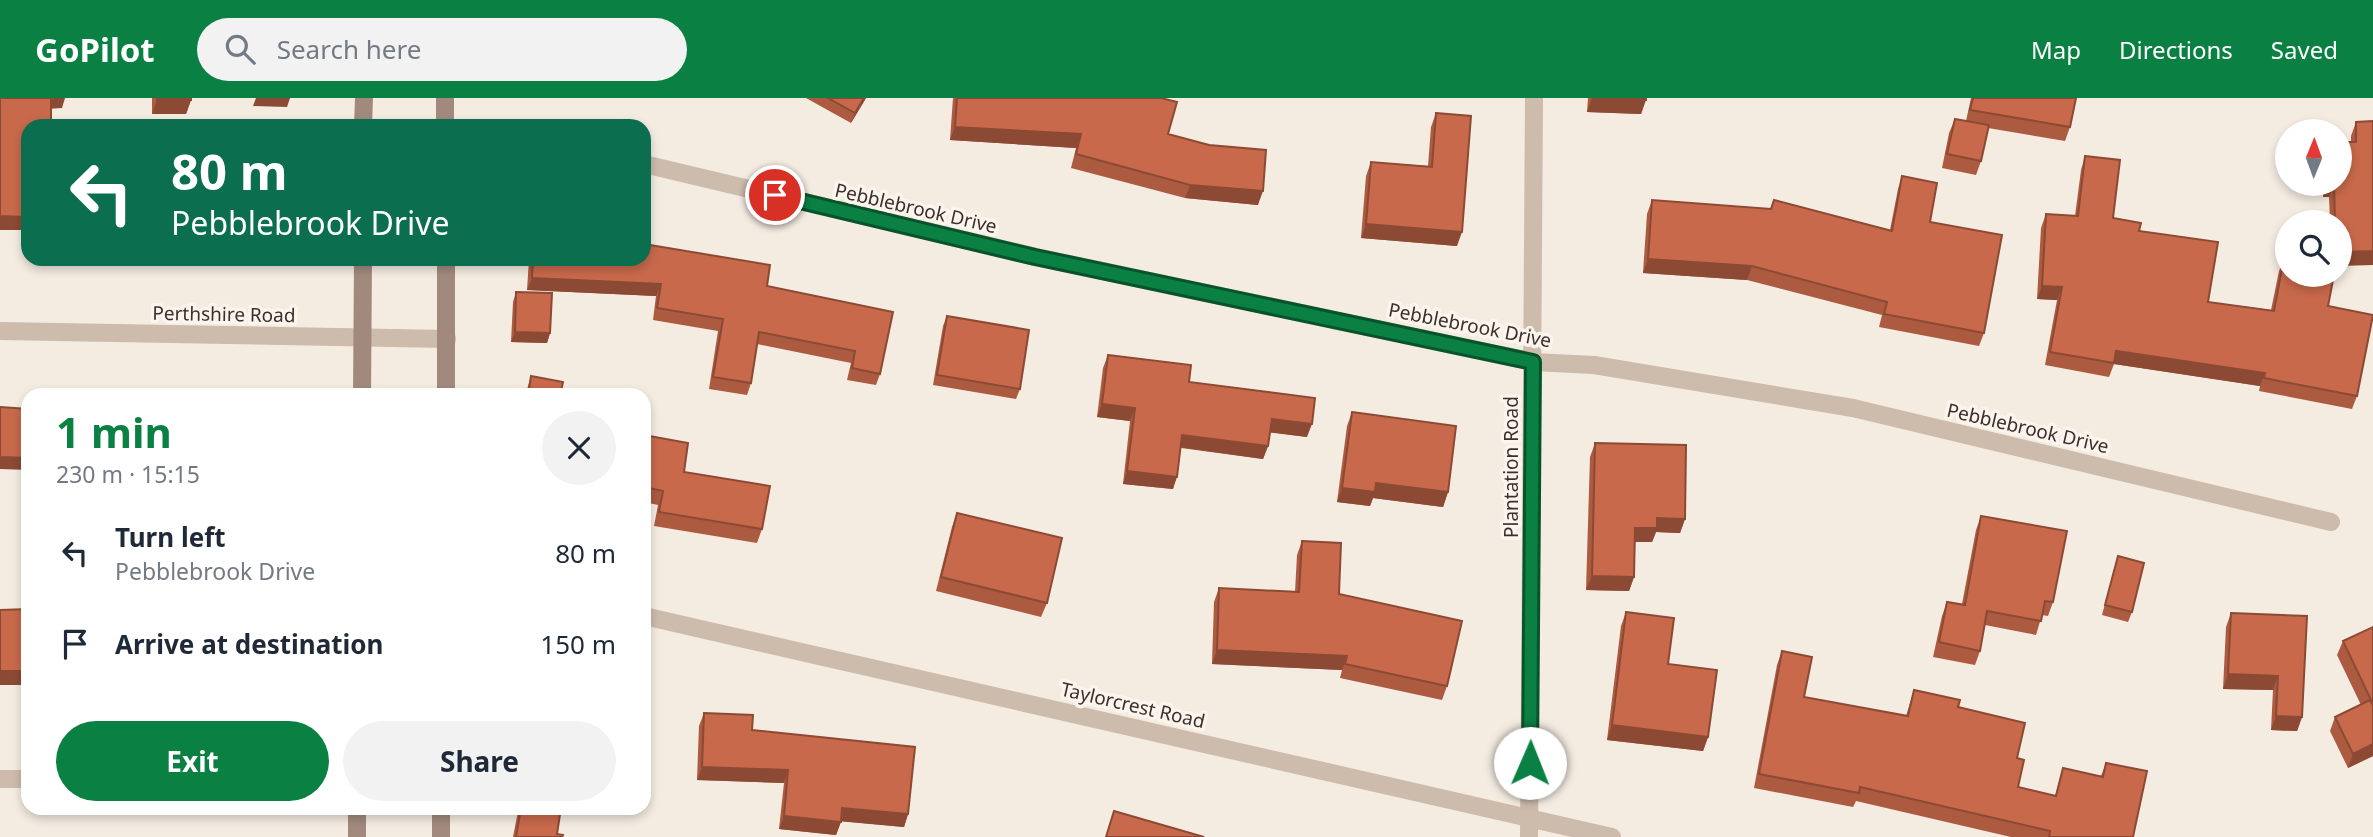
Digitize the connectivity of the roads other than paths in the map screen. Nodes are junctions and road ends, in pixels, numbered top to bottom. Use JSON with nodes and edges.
{"nodes":[{"id":1,"x":364,"y":98,"type":"edge"},
{"id":2,"x":445,"y":98,"type":"edge"},
{"id":3,"x":1534,"y":98,"type":"edge"},
{"id":4,"x":363,"y":119,"type":"edge"},
{"id":5,"x":445,"y":119,"type":"edge"},
{"id":6,"x":651,"y":166,"type":"edge"},
{"id":7,"x":363,"y":266,"type":"edge"},
{"id":8,"x":446,"y":266,"type":"edge"},
{"id":9,"x":0,"y":331,"type":"edge"},
{"id":10,"x":362,"y":338,"type":"junction"},
{"id":11,"x":446,"y":339,"type":"junction"},
{"id":12,"x":1533,"y":362,"type":"junction"},
{"id":13,"x":362,"y":388,"type":"edge"},
{"id":14,"x":446,"y":388,"type":"edge"},
{"id":15,"x":2331,"y":522,"type":"dead end"},
{"id":16,"x":651,"y":618,"type":"edge"},
{"id":17,"x":0,"y":779,"type":"edge"},
{"id":18,"x":21,"y":779,"type":"edge"},
{"id":19,"x":357,"y":815,"type":"edge"},
{"id":20,"x":441,"y":815,"type":"edge"},
{"id":21,"x":1529,"y":817,"type":"junction"},
{"id":22,"x":357,"y":837,"type":"edge"},
{"id":23,"x":441,"y":837,"type":"edge"},
{"id":24,"x":1529,"y":837,"type":"edge"},
{"id":25,"x":1612,"y":837,"type":"edge"}],
"edges":[{"from":1,"to":4,"type":"main road"},
{"from":2,"to":5,"type":"main road"},
{"from":3,"to":12,"type":"street","name":"Plantation Road"},
{"from":6,"to":12,"type":"street","name":"Pebblebrook Drive"},
{"from":7,"to":10,"type":"main road"},
{"from":8,"to":11,"type":"main road"},
{"from":9,"to":10,"type":"street","name":"Perthshire Road"},
{"from":10,"to":11,"type":"street","name":"Perthshire Road"},
{"from":10,"to":13,"type":"main road"},
{"from":11,"to":14,"type":"main road"},
{"from":12,"to":15,"type":"street","name":"Pebblebrook Drive"},
{"from":12,"to":21,"type":"street","name":"Plantation Road"},
{"from":16,"to":21,"type":"street","name":"Taylorcrest Road"},
{"from":17,"to":18,"type":"street"},
{"from":19,"to":22,"type":"main road"},
{"from":20,"to":23,"type":"main road"},
{"from":21,"to":24,"type":"street","name":"Plantation Road"},
{"from":21,"to":25,"type":"street","name":"Taylorcrest Road"}]}
